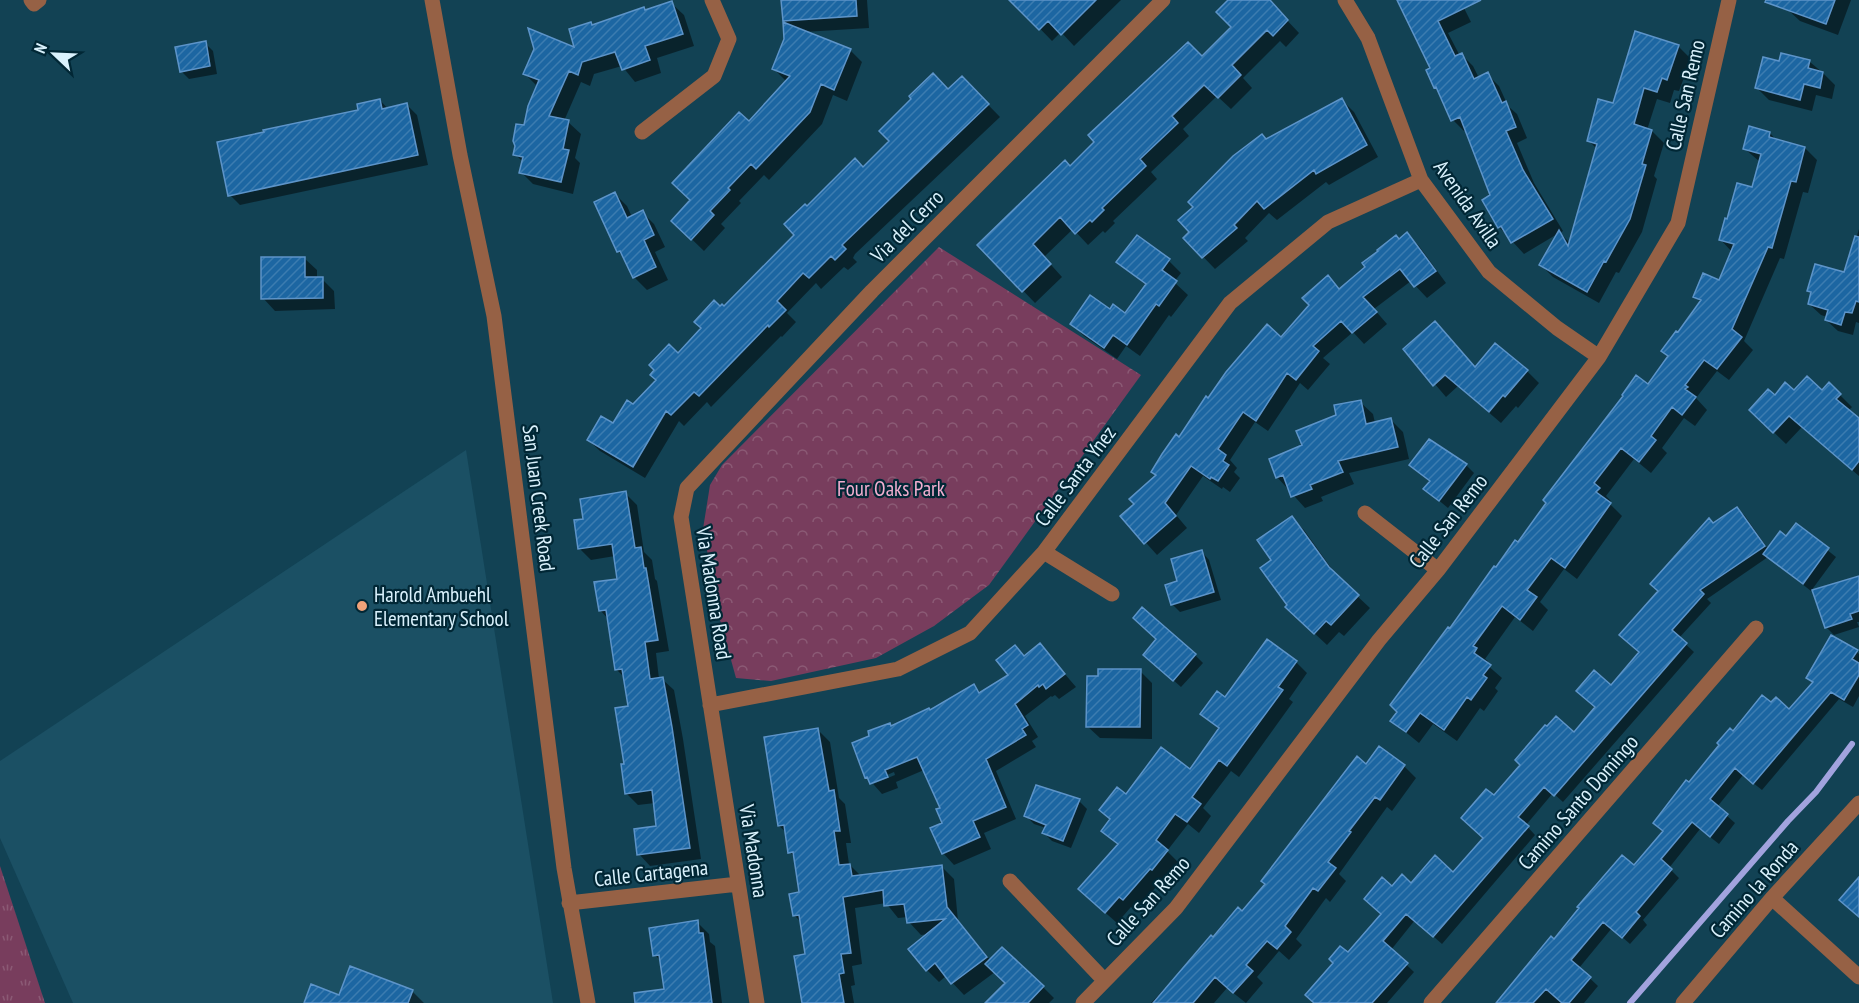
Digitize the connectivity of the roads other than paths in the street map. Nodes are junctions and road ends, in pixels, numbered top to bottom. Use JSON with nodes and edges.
{"nodes":[{"id":1,"x":31,"y":0,"type":"edge"},
{"id":2,"x":39,"y":0,"type":"edge"},
{"id":3,"x":432,"y":0,"type":"edge"},
{"id":4,"x":712,"y":0,"type":"edge"},
{"id":5,"x":1163,"y":0,"type":"edge"},
{"id":6,"x":1345,"y":0,"type":"edge"},
{"id":7,"x":1729,"y":0,"type":"edge"},
{"id":8,"x":642,"y":132,"type":"dead end"},
{"id":9,"x":1421,"y":180,"type":"junction"},
{"id":10,"x":1599,"y":357,"type":"junction"},
{"id":11,"x":687,"y":488,"type":"joint"},
{"id":12,"x":1365,"y":513,"type":"dead end"},
{"id":13,"x":1044,"y":552,"type":"junction"},
{"id":14,"x":1438,"y":570,"type":"junction"},
{"id":15,"x":1112,"y":594,"type":"dead end"},
{"id":16,"x":1756,"y":628,"type":"dead end"},
{"id":17,"x":710,"y":705,"type":"junction"},
{"id":18,"x":1859,"y":803,"type":"edge"},
{"id":19,"x":1010,"y":881,"type":"dead end"},
{"id":20,"x":738,"y":884,"type":"junction"},
{"id":21,"x":1772,"y":898,"type":"junction"},
{"id":22,"x":569,"y":903,"type":"junction"},
{"id":23,"x":1859,"y":977,"type":"edge"},
{"id":24,"x":1104,"y":980,"type":"junction"},
{"id":25,"x":588,"y":1003,"type":"edge"},
{"id":26,"x":757,"y":1003,"type":"edge"},
{"id":27,"x":1083,"y":1003,"type":"edge"},
{"id":28,"x":1431,"y":1003,"type":"edge"},
{"id":29,"x":1683,"y":1003,"type":"edge"}],
"edges":[{"from":1,"to":2,"type":"street"},
{"from":3,"to":22,"type":"street","name":"San Juan Creek Road"},
{"from":4,"to":8,"type":"street"},
{"from":5,"to":11,"type":"street","name":"Via del Cerro"},
{"from":6,"to":9,"type":"street","name":"Avenida Avilla"},
{"from":7,"to":10,"type":"street","name":"Calle San Remo"},
{"from":9,"to":10,"type":"street","name":"Avenida Avilla"},
{"from":9,"to":13,"type":"street","name":"Calle Santa Ynez"},
{"from":10,"to":14,"type":"street","name":"Calle San Remo"},
{"from":11,"to":17,"type":"street","name":"Via Madonna Road"},
{"from":12,"to":14,"type":"street"},
{"from":13,"to":15,"type":"street"},
{"from":13,"to":17,"type":"street","name":"Calle Santa Ynez"},
{"from":14,"to":24,"type":"street","name":"Calle San Remo"},
{"from":16,"to":28,"type":"street","name":"Camino Santo Domingo"},
{"from":17,"to":20,"type":"street","name":"Via Madonna"},
{"from":18,"to":21,"type":"street","name":"Camino la Ronda"},
{"from":19,"to":24,"type":"street"},
{"from":20,"to":22,"type":"street","name":"Calle Cartagena"},
{"from":20,"to":26,"type":"street","name":"Via Madonna"},
{"from":21,"to":23,"type":"street"},
{"from":21,"to":29,"type":"street","name":"Camino la Ronda"},
{"from":22,"to":25,"type":"street","name":"San Juan Creek Road"},
{"from":24,"to":27,"type":"street","name":"Calle San Remo"}]}
